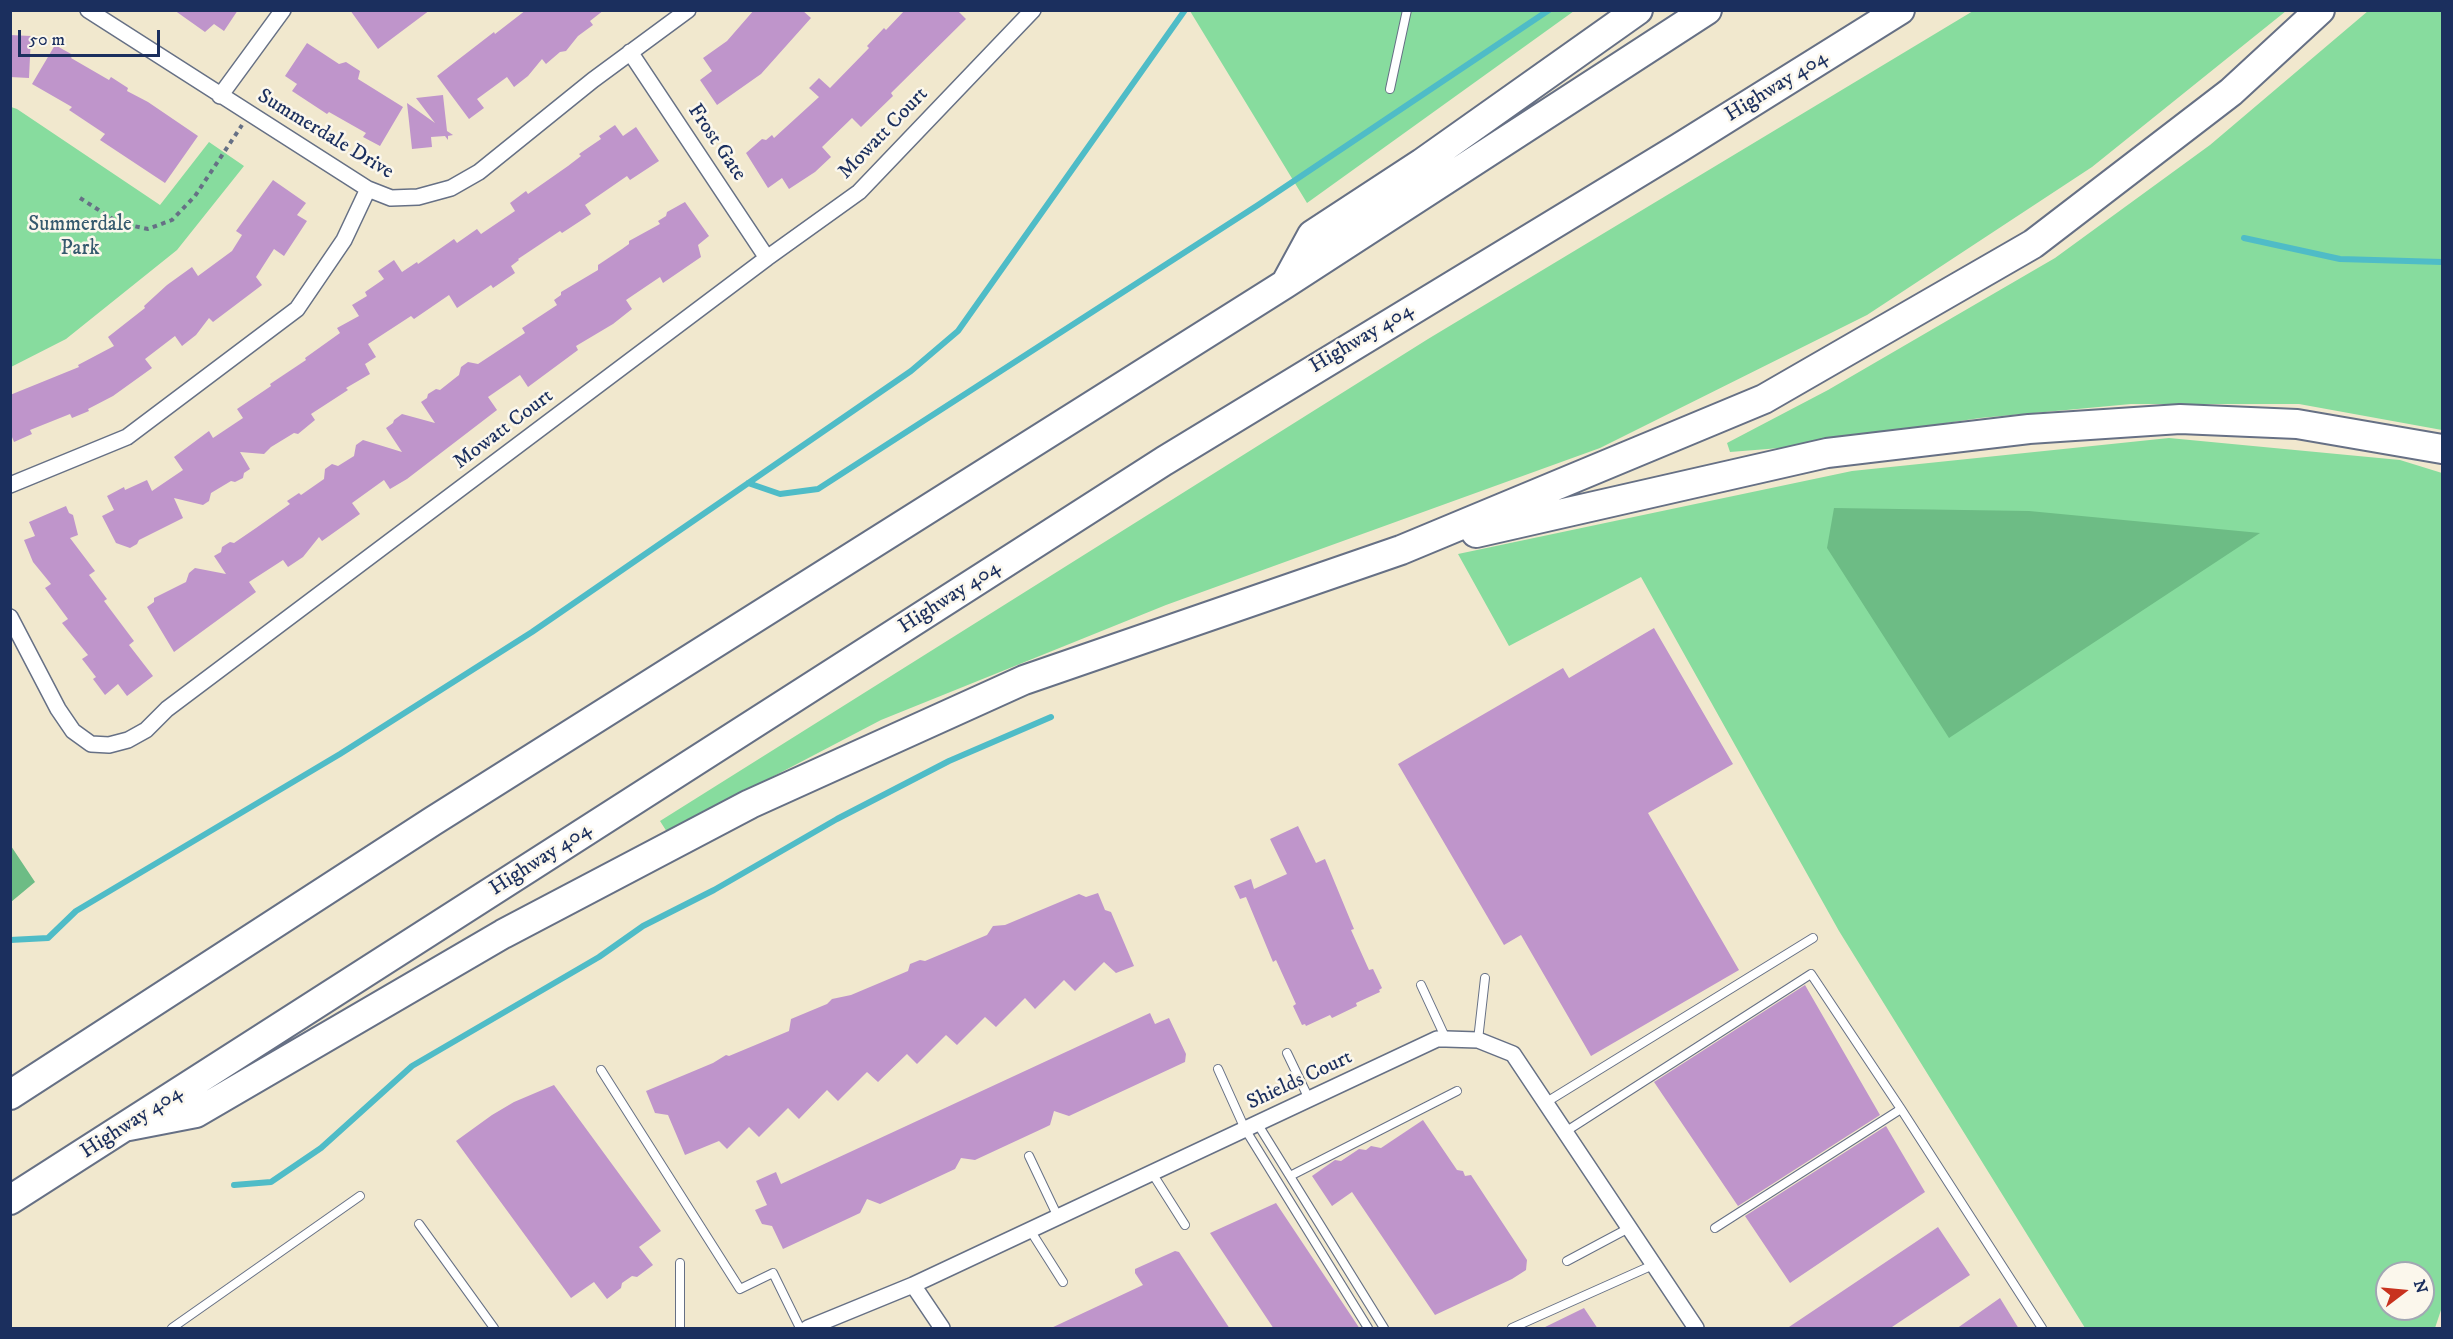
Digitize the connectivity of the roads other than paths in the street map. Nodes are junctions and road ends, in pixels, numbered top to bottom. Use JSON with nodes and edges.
{"nodes":[{"id":1,"x":88,"y":10,"type":"edge"},
{"id":2,"x":283,"y":10,"type":"edge"},
{"id":3,"x":688,"y":10,"type":"edge"},
{"id":4,"x":1033,"y":10,"type":"edge"},
{"id":5,"x":1407,"y":10,"type":"edge"},
{"id":6,"x":1613,"y":10,"type":"edge"},
{"id":7,"x":1638,"y":10,"type":"edge"},
{"id":8,"x":1707,"y":10,"type":"edge"},
{"id":9,"x":1900,"y":10,"type":"edge"},
{"id":10,"x":2320,"y":10,"type":"edge"},
{"id":11,"x":630,"y":52,"type":"junction"},
{"id":12,"x":1570,"y":58,"type":"junction"},
{"id":13,"x":1390,"y":89,"type":"dead end"},
{"id":14,"x":220,"y":96,"type":"junction"},
{"id":15,"x":368,"y":189,"type":"junction"},
{"id":16,"x":767,"y":258,"type":"junction"},
{"id":17,"x":1286,"y":284,"type":"junction"},
{"id":18,"x":2442,"y":449,"type":"edge"},
{"id":19,"x":10,"y":485,"type":"edge"},
{"id":20,"x":1401,"y":550,"type":"junction"},
{"id":21,"x":10,"y":616,"type":"edge"},
{"id":22,"x":1813,"y":938,"type":"dead end"},
{"id":23,"x":1485,"y":978,"type":"dead end"},
{"id":24,"x":1421,"y":985,"type":"dead end"},
{"id":25,"x":1446,"y":1039,"type":"junction"},
{"id":26,"x":1478,"y":1040,"type":"junction"},
{"id":27,"x":1287,"y":1053,"type":"dead end"},
{"id":28,"x":1218,"y":1069,"type":"dead end"},
{"id":29,"x":601,"y":1070,"type":"dead end"},
{"id":30,"x":1457,"y":1091,"type":"dead end"},
{"id":31,"x":10,"y":1095,"type":"edge"},
{"id":32,"x":1309,"y":1099,"type":"junction"},
{"id":33,"x":1545,"y":1103,"type":"junction"},
{"id":34,"x":1901,"y":1109,"type":"junction"},
{"id":35,"x":129,"y":1126,"type":"junction"},
{"id":36,"x":1251,"y":1126,"type":"junction"},
{"id":37,"x":1565,"y":1132,"type":"junction"},
{"id":38,"x":1029,"y":1156,"type":"dead end"},
{"id":39,"x":1152,"y":1173,"type":"junction"},
{"id":40,"x":1290,"y":1176,"type":"junction"},
{"id":41,"x":360,"y":1196,"type":"dead end"},
{"id":42,"x":10,"y":1200,"type":"edge"},
{"id":43,"x":1058,"y":1217,"type":"junction"},
{"id":44,"x":420,"y":1224,"type":"dead end"},
{"id":45,"x":1185,"y":1225,"type":"dead end"},
{"id":46,"x":1629,"y":1228,"type":"junction"},
{"id":47,"x":1715,"y":1228,"type":"dead end"},
{"id":48,"x":1030,"y":1230,"type":"junction"},
{"id":49,"x":1567,"y":1261,"type":"dead end"},
{"id":50,"x":680,"y":1263,"type":"dead end"},
{"id":51,"x":1653,"y":1265,"type":"junction"},
{"id":52,"x":1063,"y":1282,"type":"dead end"},
{"id":53,"x":913,"y":1285,"type":"junction"},
{"id":54,"x":172,"y":1329,"type":"edge"},
{"id":55,"x":494,"y":1329,"type":"edge"},
{"id":56,"x":680,"y":1329,"type":"edge"},
{"id":57,"x":800,"y":1329,"type":"edge"},
{"id":58,"x":808,"y":1329,"type":"edge"},
{"id":59,"x":942,"y":1329,"type":"edge"},
{"id":60,"x":1368,"y":1329,"type":"edge"},
{"id":61,"x":1384,"y":1329,"type":"edge"},
{"id":62,"x":1512,"y":1329,"type":"edge"},
{"id":63,"x":1696,"y":1329,"type":"edge"},
{"id":64,"x":2042,"y":1329,"type":"edge"}],
"edges":[{"from":1,"to":14,"type":"street","name":"Summerdale Drive"},
{"from":2,"to":14,"type":"street"},
{"from":3,"to":11,"type":"street","name":"Summerdale Drive"},
{"from":4,"to":16,"type":"street","name":"Mowatt Court"},
{"from":5,"to":13,"type":"lane"},
{"from":6,"to":12,"type":"highway"},
{"from":7,"to":12,"type":"highway"},
{"from":8,"to":17,"type":"highway"},
{"from":9,"to":35,"type":"highway","name":"Highway 404"},
{"from":10,"to":20,"type":"highway"},
{"from":11,"to":15,"type":"street","name":"Summerdale Drive"},
{"from":11,"to":16,"type":"street","name":"Frost Gate"},
{"from":12,"to":17,"type":"highway"},
{"from":14,"to":15,"type":"street","name":"Summerdale Drive"},
{"from":15,"to":19,"type":"street"},
{"from":16,"to":21,"type":"street","name":"Mowatt Court"},
{"from":17,"to":31,"type":"highway"},
{"from":18,"to":20,"type":"highway"},
{"from":20,"to":35,"type":"highway"},
{"from":22,"to":33,"type":"lane"},
{"from":23,"to":26,"type":"lane"},
{"from":24,"to":25,"type":"lane"},
{"from":25,"to":26,"type":"street","name":"Shields Court"},
{"from":25,"to":32,"type":"street","name":"Shields Court"},
{"from":26,"to":33,"type":"street","name":"Shields Court"},
{"from":27,"to":32,"type":"lane"},
{"from":28,"to":36,"type":"lane"},
{"from":29,"to":57,"type":"lane"},
{"from":30,"to":40,"type":"lane"},
{"from":32,"to":36,"type":"street","name":"Shields Court"},
{"from":33,"to":37,"type":"street","name":"Shields Court"},
{"from":34,"to":37,"type":"lane"},
{"from":34,"to":47,"type":"lane"},
{"from":34,"to":64,"type":"lane"},
{"from":35,"to":42,"type":"highway","name":"Highway 404"},
{"from":36,"to":39,"type":"street","name":"Shields Court"},
{"from":36,"to":40,"type":"lane"},
{"from":36,"to":60,"type":"lane"},
{"from":37,"to":46,"type":"street","name":"Shields Court"},
{"from":38,"to":43,"type":"lane"},
{"from":39,"to":43,"type":"street","name":"Shields Court"},
{"from":39,"to":45,"type":"lane"},
{"from":40,"to":61,"type":"lane"},
{"from":41,"to":54,"type":"lane"},
{"from":43,"to":48,"type":"street","name":"Shields Court"},
{"from":44,"to":55,"type":"lane"},
{"from":46,"to":49,"type":"lane"},
{"from":46,"to":51,"type":"street","name":"Shields Court"},
{"from":48,"to":52,"type":"lane"},
{"from":48,"to":53,"type":"street","name":"Shields Court"},
{"from":50,"to":56,"type":"lane"},
{"from":51,"to":62,"type":"lane"},
{"from":51,"to":63,"type":"street","name":"Shields Court"},
{"from":53,"to":58,"type":"street","name":"Shields Court"},
{"from":53,"to":59,"type":"street"}]}
